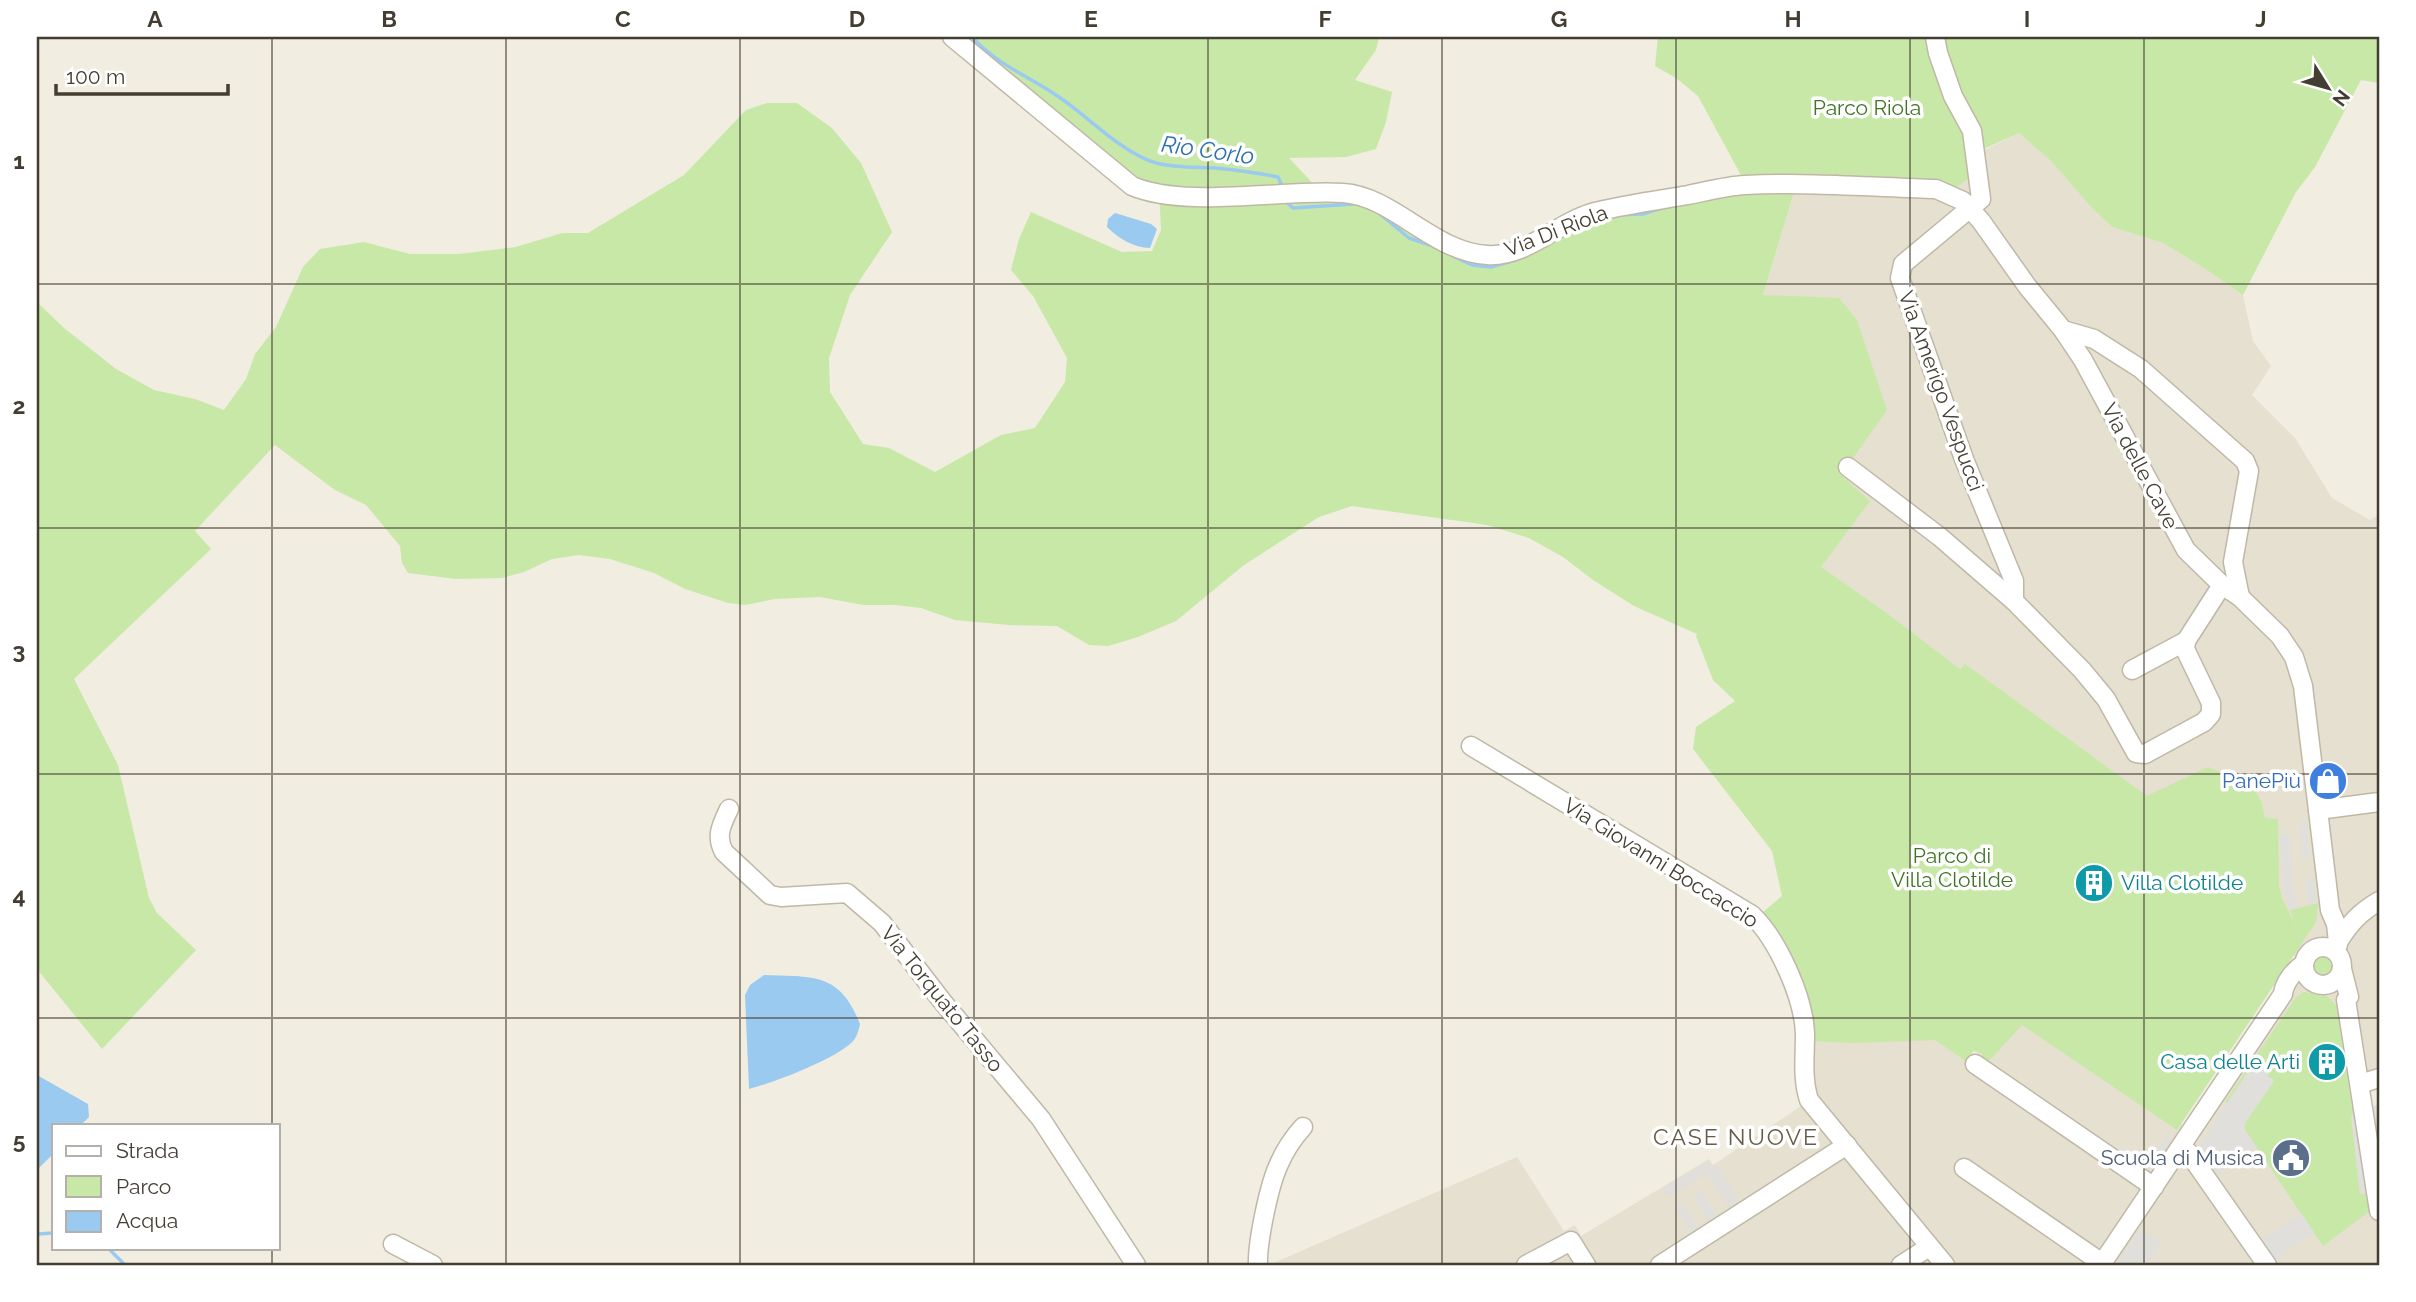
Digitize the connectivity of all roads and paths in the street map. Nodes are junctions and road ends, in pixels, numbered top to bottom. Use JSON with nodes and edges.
{"nodes":[{"id":1,"x":952,"y":37,"type":"edge"},
{"id":2,"x":1935,"y":37,"type":"edge"},
{"id":3,"x":1970,"y":209,"type":"junction"},
{"id":4,"x":2063,"y":330,"type":"junction"},
{"id":5,"x":2094,"y":339,"type":"junction"},
{"id":6,"x":2078,"y":353,"type":"junction"},
{"id":7,"x":1848,"y":467,"type":"dead end"},
{"id":8,"x":2234,"y":571,"type":"junction"},
{"id":9,"x":2216,"y":579,"type":"junction"},
{"id":10,"x":2240,"y":597,"type":"junction"},
{"id":11,"x":2014,"y":601,"type":"junction"},
{"id":12,"x":2186,"y":642,"type":"junction"},
{"id":13,"x":2132,"y":670,"type":"dead end"},
{"id":14,"x":1471,"y":746,"type":"dead end"},
{"id":15,"x":2379,"y":802,"type":"edge"},
{"id":16,"x":729,"y":808,"type":"dead end"},
{"id":17,"x":2318,"y":810,"type":"junction"},
{"id":18,"x":2379,"y":901,"type":"edge"},
{"id":19,"x":2333,"y":914,"type":"junction"},
{"id":20,"x":2337,"y":962,"type":"junction"},
{"id":21,"x":2309,"y":964,"type":"junction"},
{"id":22,"x":1975,"y":1064,"type":"dead end"},
{"id":23,"x":2379,"y":1078,"type":"edge"},
{"id":24,"x":2360,"y":1084,"type":"junction"},
{"id":25,"x":1303,"y":1127,"type":"dead end"},
{"id":26,"x":1847,"y":1145,"type":"junction"},
{"id":27,"x":2181,"y":1147,"type":"junction"},
{"id":28,"x":1964,"y":1168,"type":"dead end"},
{"id":29,"x":2154,"y":1187,"type":"junction"},
{"id":30,"x":2379,"y":1210,"type":"edge"},
{"id":31,"x":393,"y":1244,"type":"dead end"},
{"id":32,"x":1929,"y":1247,"type":"junction"},
{"id":33,"x":2102,"y":1264,"type":"edge"},
{"id":34,"x":433,"y":1265,"type":"edge"},
{"id":35,"x":1136,"y":1265,"type":"edge"},
{"id":36,"x":1258,"y":1265,"type":"edge"},
{"id":37,"x":1526,"y":1265,"type":"edge"},
{"id":38,"x":1586,"y":1265,"type":"edge"},
{"id":39,"x":1660,"y":1265,"type":"edge"},
{"id":40,"x":1901,"y":1265,"type":"edge"},
{"id":41,"x":1945,"y":1265,"type":"edge"},
{"id":42,"x":2267,"y":1265,"type":"edge"}],
"edges":[{"from":1,"to":3,"type":"street","name":"Via Di Riola"},
{"from":2,"to":3,"type":"street"},
{"from":3,"to":4,"type":"street","name":"Via delle Cave"},
{"from":3,"to":11,"type":"street","name":"Via Amerigo Vespucci"},
{"from":4,"to":5,"type":"street"},
{"from":4,"to":6,"type":"street","name":"Via delle Cave"},
{"from":5,"to":6,"type":"street"},
{"from":5,"to":8,"type":"street"},
{"from":6,"to":9,"type":"street","name":"Via delle Cave"},
{"from":7,"to":11,"type":"street"},
{"from":8,"to":9,"type":"street"},
{"from":8,"to":10,"type":"street"},
{"from":9,"to":10,"type":"street","name":"Via delle Cave"},
{"from":9,"to":12,"type":"street"},
{"from":10,"to":17,"type":"street","name":"Via delle Cave"},
{"from":11,"to":12,"type":"street"},
{"from":12,"to":13,"type":"street"},
{"from":14,"to":26,"type":"street","name":"Via Giovanni Boccaccio"},
{"from":15,"to":17,"type":"street"},
{"from":16,"to":35,"type":"street","name":"Via Torquato Tasso"},
{"from":17,"to":19,"type":"street","name":"Via delle Cave"},
{"from":18,"to":20,"type":"street"},
{"from":19,"to":20,"type":"street","name":"Via delle Cave"},
{"from":19,"to":21,"type":"street"},
{"from":20,"to":21,"type":"street"},
{"from":20,"to":21,"type":"street"},
{"from":20,"to":24,"type":"street","name":"Via delle Cave"},
{"from":21,"to":27,"type":"street"},
{"from":22,"to":29,"type":"street"},
{"from":23,"to":24,"type":"street"},
{"from":24,"to":30,"type":"street","name":"Via delle Cave"},
{"from":25,"to":36,"type":"street"},
{"from":26,"to":32,"type":"street","name":"Via Giovanni Boccaccio"},
{"from":26,"to":39,"type":"street"},
{"from":27,"to":29,"type":"street"},
{"from":27,"to":42,"type":"street"},
{"from":28,"to":33,"type":"street"},
{"from":29,"to":33,"type":"street"},
{"from":31,"to":34,"type":"street"},
{"from":32,"to":40,"type":"street"},
{"from":32,"to":41,"type":"street","name":"Via Giovanni Boccaccio"},
{"from":37,"to":38,"type":"street"}]}
